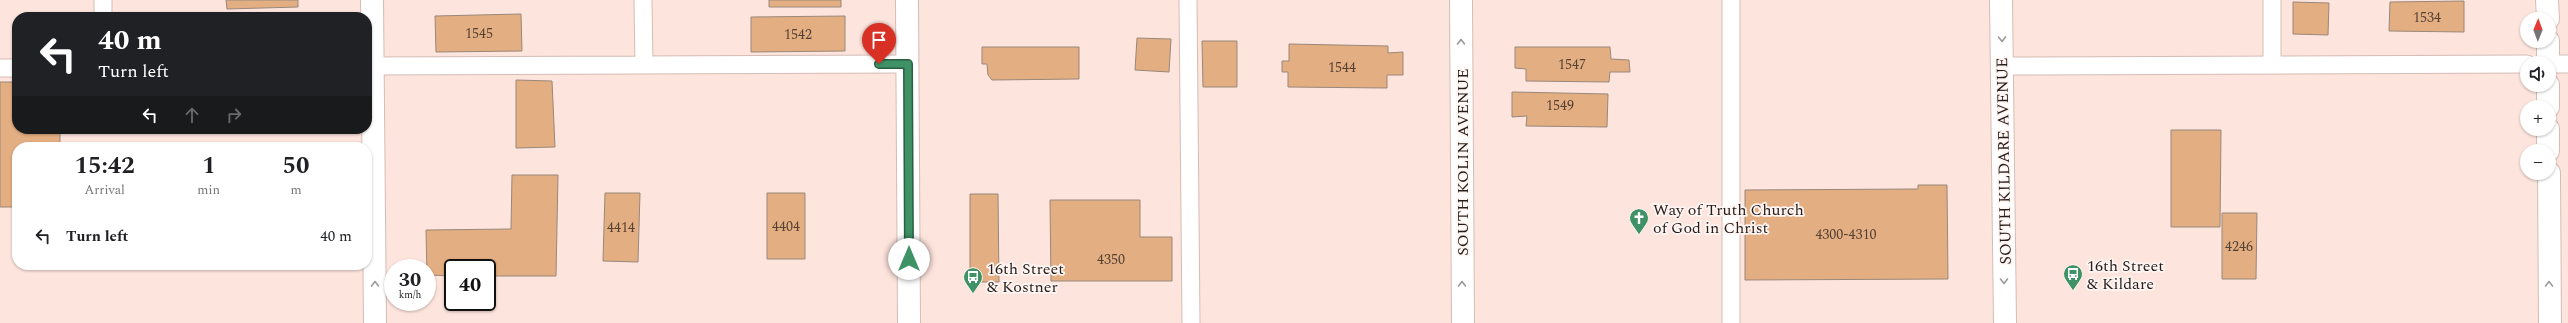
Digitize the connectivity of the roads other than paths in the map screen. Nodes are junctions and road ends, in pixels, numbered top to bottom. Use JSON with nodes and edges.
{"nodes":[{"id":1,"x":103,"y":0,"type":"edge"},
{"id":2,"x":372,"y":0,"type":"edge"},
{"id":3,"x":643,"y":0,"type":"edge"},
{"id":4,"x":908,"y":0,"type":"edge"},
{"id":5,"x":1188,"y":0,"type":"edge"},
{"id":6,"x":1461,"y":0,"type":"edge"},
{"id":7,"x":1731,"y":0,"type":"edge"},
{"id":8,"x":2001,"y":0,"type":"edge"},
{"id":9,"x":2272,"y":0,"type":"edge"},
{"id":10,"x":2548,"y":0,"type":"edge"},
{"id":11,"x":103,"y":12,"type":"edge"},
{"id":12,"x":372,"y":12,"type":"edge"},
{"id":13,"x":2548,"y":12,"type":"edge"},
{"id":14,"x":908,"y":64,"type":"junction"},
{"id":15,"x":2520,"y":64,"type":"edge"},
{"id":16,"x":2556,"y":64,"type":"edge"},
{"id":17,"x":2568,"y":64,"type":"edge"},
{"id":18,"x":644,"y":65,"type":"junction"},
{"id":19,"x":2272,"y":65,"type":"junction"},
{"id":20,"x":372,"y":66,"type":"edge"},
{"id":21,"x":2002,"y":66,"type":"junction"},
{"id":22,"x":0,"y":68,"type":"edge"},
{"id":23,"x":12,"y":68,"type":"edge"},
{"id":24,"x":372,"y":169,"type":"edge"},
{"id":25,"x":2549,"y":180,"type":"edge"},
{"id":26,"x":375,"y":323,"type":"edge"},
{"id":27,"x":909,"y":323,"type":"edge"},
{"id":28,"x":1191,"y":323,"type":"edge"},
{"id":29,"x":1463,"y":323,"type":"edge"},
{"id":30,"x":1731,"y":323,"type":"edge"},
{"id":31,"x":2005,"y":323,"type":"edge"},
{"id":32,"x":2550,"y":323,"type":"edge"}],
"edges":[{"from":1,"to":11,"type":"lane"},
{"from":2,"to":12,"type":"street"},
{"from":3,"to":18,"type":"lane"},
{"from":4,"to":14,"type":"street"},
{"from":5,"to":28,"type":"lane"},
{"from":29,"to":6,"type":"street","name":"SOUTH KOLIN AVENUE","one_way":true},
{"from":7,"to":30,"type":"lane"},
{"from":8,"to":21,"type":"street","name":"SOUTH KILDARE AVENUE","one_way":true},
{"from":9,"to":19,"type":"lane"},
{"from":10,"to":13,"type":"street"},
{"from":14,"to":18,"type":"lane"},
{"from":14,"to":27,"type":"street"},
{"from":15,"to":19,"type":"lane"},
{"from":16,"to":17,"type":"lane"},
{"from":18,"to":20,"type":"lane"},
{"from":19,"to":21,"type":"lane"},
{"from":21,"to":31,"type":"street","name":"SOUTH KILDARE AVENUE","one_way":true},
{"from":22,"to":23,"type":"lane"},
{"from":26,"to":24,"type":"street","one_way":true},
{"from":32,"to":25,"type":"street","one_way":true}]}
